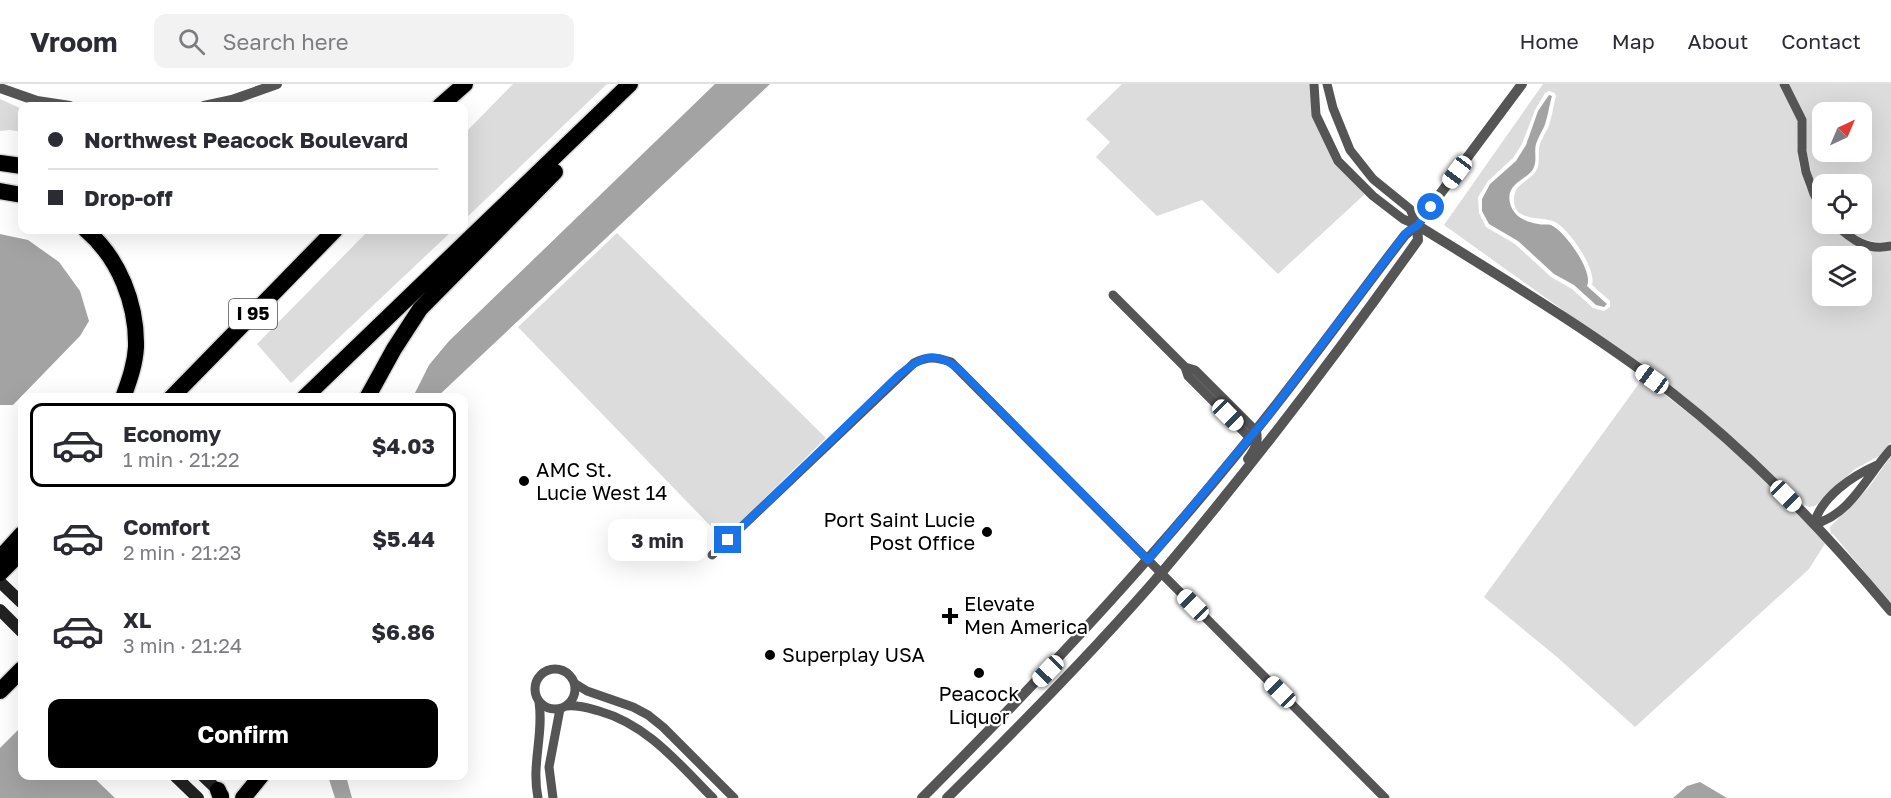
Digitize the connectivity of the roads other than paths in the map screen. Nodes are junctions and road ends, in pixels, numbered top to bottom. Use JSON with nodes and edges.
{"nodes":[{"id":1,"x":278,"y":84,"type":"edge"},
{"id":2,"x":465,"y":84,"type":"edge"},
{"id":3,"x":477,"y":84,"type":"edge"},
{"id":4,"x":632,"y":84,"type":"edge"},
{"id":5,"x":1314,"y":84,"type":"edge"},
{"id":6,"x":1327,"y":84,"type":"edge"},
{"id":7,"x":1522,"y":84,"type":"edge"},
{"id":8,"x":1784,"y":84,"type":"edge"},
{"id":9,"x":1,"y":86,"type":"edge"},
{"id":10,"x":44,"y":102,"type":"edge"},
{"id":11,"x":223,"y":102,"type":"edge"},
{"id":12,"x":445,"y":102,"type":"edge"},
{"id":13,"x":460,"y":102,"type":"edge"},
{"id":14,"x":0,"y":163,"type":"edge"},
{"id":15,"x":18,"y":165,"type":"edge"},
{"id":16,"x":1812,"y":189,"type":"edge"},
{"id":17,"x":0,"y":191,"type":"edge"},
{"id":18,"x":18,"y":194,"type":"edge"},
{"id":19,"x":1418,"y":225,"type":"junction"},
{"id":20,"x":90,"y":234,"type":"edge"},
{"id":21,"x":331,"y":234,"type":"edge"},
{"id":22,"x":1847,"y":234,"type":"edge"},
{"id":23,"x":1891,"y":246,"type":"edge"},
{"id":24,"x":1113,"y":295,"type":"dead end"},
{"id":25,"x":125,"y":393,"type":"edge"},
{"id":26,"x":176,"y":393,"type":"edge"},
{"id":27,"x":309,"y":393,"type":"edge"},
{"id":28,"x":370,"y":393,"type":"edge"},
{"id":29,"x":1253,"y":434,"type":"junction"},
{"id":30,"x":1891,"y":449,"type":"edge"},
{"id":31,"x":1876,"y":465,"type":"junction"},
{"id":32,"x":1215,"y":508,"type":"junction"},
{"id":33,"x":1814,"y":524,"type":"junction"},
{"id":34,"x":18,"y":538,"type":"edge"},
{"id":35,"x":18,"y":554,"type":"edge"},
{"id":36,"x":712,"y":555,"type":"dead end"},
{"id":37,"x":0,"y":558,"type":"edge"},
{"id":38,"x":1148,"y":560,"type":"junction"},
{"id":39,"x":0,"y":573,"type":"edge"},
{"id":40,"x":1161,"y":573,"type":"junction"},
{"id":41,"x":0,"y":582,"type":"edge"},
{"id":42,"x":18,"y":599,"type":"edge"},
{"id":43,"x":0,"y":610,"type":"edge"},
{"id":44,"x":1891,"y":611,"type":"edge"},
{"id":45,"x":18,"y":628,"type":"edge"},
{"id":46,"x":18,"y":673,"type":"edge"},
{"id":47,"x":574,"y":683,"type":"junction"},
{"id":48,"x":0,"y":691,"type":"edge"},
{"id":49,"x":539,"y":702,"type":"junction"},
{"id":50,"x":564,"y":708,"type":"junction"},
{"id":51,"x":179,"y":780,"type":"edge"},
{"id":52,"x":207,"y":780,"type":"edge"},
{"id":53,"x":258,"y":780,"type":"edge"},
{"id":54,"x":222,"y":795,"type":"edge"},
{"id":55,"x":198,"y":798,"type":"edge"},
{"id":56,"x":243,"y":798,"type":"edge"},
{"id":57,"x":538,"y":798,"type":"edge"},
{"id":58,"x":553,"y":798,"type":"edge"},
{"id":59,"x":713,"y":798,"type":"edge"},
{"id":60,"x":734,"y":798,"type":"edge"},
{"id":61,"x":922,"y":798,"type":"edge"},
{"id":62,"x":947,"y":798,"type":"edge"},
{"id":63,"x":1385,"y":798,"type":"edge"}],
"edges":[{"from":1,"to":11,"type":"street"},
{"from":2,"to":12,"type":"highway"},
{"from":3,"to":13,"type":"highway"},
{"from":4,"to":27,"type":"highway"},
{"from":4,"to":28,"type":"highway"},
{"from":5,"to":19,"type":"street"},
{"from":6,"to":19,"type":"street"},
{"from":7,"to":19,"type":"street"},
{"from":8,"to":16,"type":"street"},
{"from":9,"to":10,"type":"street"},
{"from":14,"to":15,"type":"highway"},
{"from":17,"to":18,"type":"highway"},
{"from":19,"to":29,"type":"street"},
{"from":19,"to":32,"type":"street"},
{"from":19,"to":33,"type":"street"},
{"from":20,"to":25,"type":"highway"},
{"from":21,"to":26,"type":"highway","number":"I 95"},
{"from":22,"to":23,"type":"street"},
{"from":24,"to":29,"type":"street"},
{"from":29,"to":32,"type":"street"},
{"from":29,"to":38,"type":"street"},
{"from":30,"to":31,"type":"street"},
{"from":31,"to":33,"type":"street"},
{"from":31,"to":33,"type":"street"},
{"from":32,"to":40,"type":"street"},
{"from":33,"to":44,"type":"street"},
{"from":34,"to":37,"type":"highway"},
{"from":35,"to":39,"type":"highway"},
{"from":36,"to":38,"type":"street"},
{"from":38,"to":40,"type":"street"},
{"from":38,"to":61,"type":"street"},
{"from":40,"to":62,"type":"street"},
{"from":40,"to":63,"type":"street"},
{"from":41,"to":42,"type":"main road"},
{"from":43,"to":45,"type":"main road"},
{"from":46,"to":48,"type":"highway"},
{"from":47,"to":49,"type":"street"},
{"from":47,"to":50,"type":"street"},
{"from":47,"to":60,"type":"street"},
{"from":49,"to":50,"type":"street"},
{"from":49,"to":57,"type":"street"},
{"from":50,"to":58,"type":"street"},
{"from":50,"to":59,"type":"street"},
{"from":51,"to":55,"type":"main road"},
{"from":52,"to":54,"type":"main road"},
{"from":53,"to":56,"type":"highway"}]}
